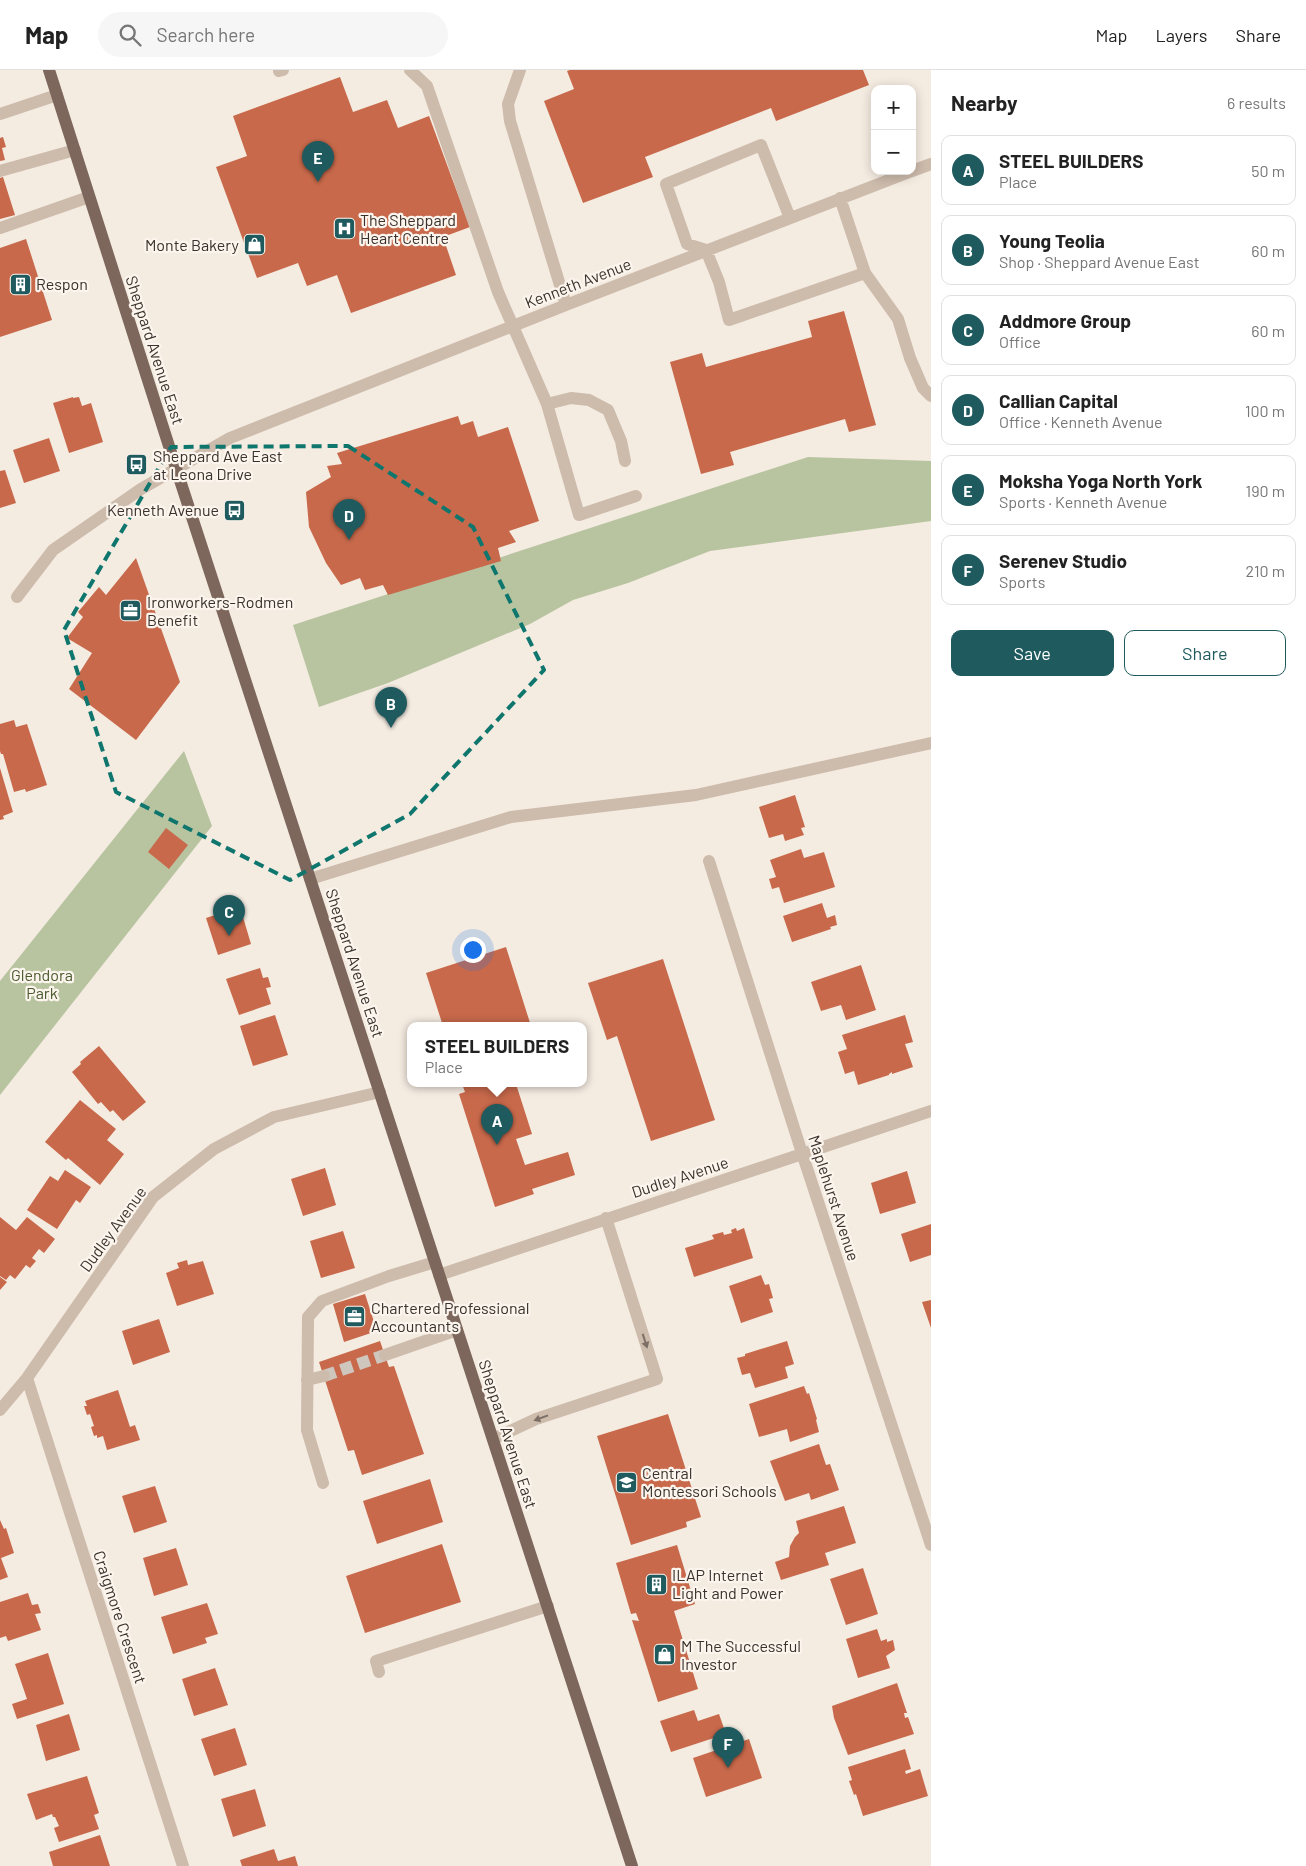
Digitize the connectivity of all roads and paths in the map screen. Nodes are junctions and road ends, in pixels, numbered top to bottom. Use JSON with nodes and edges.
{"nodes":[{"id":1,"x":48,"y":70,"type":"edge"},
{"id":2,"x":410,"y":70,"type":"edge"},
{"id":3,"x":520,"y":70,"type":"edge"},
{"id":4,"x":57,"y":95,"type":"junction"},
{"id":5,"x":0,"y":114,"type":"edge"},
{"id":6,"x":74,"y":150,"type":"junction"},
{"id":7,"x":931,"y":164,"type":"edge"},
{"id":8,"x":916,"y":170,"type":"edge"},
{"id":9,"x":0,"y":171,"type":"edge"},
{"id":10,"x":901,"y":175,"type":"edge"},
{"id":11,"x":89,"y":197,"type":"junction"},
{"id":12,"x":840,"y":198,"type":"junction"},
{"id":13,"x":790,"y":218,"type":"junction"},
{"id":14,"x":0,"y":228,"type":"edge"},
{"id":15,"x":706,"y":250,"type":"junction"},
{"id":16,"x":865,"y":273,"type":"junction"},
{"id":17,"x":566,"y":305,"type":"junction"},
{"id":18,"x":513,"y":326,"type":"junction"},
{"id":19,"x":931,"y":396,"type":"edge"},
{"id":20,"x":547,"y":404,"type":"junction"},
{"id":21,"x":625,"y":460,"type":"dead end"},
{"id":22,"x":176,"y":468,"type":"junction"},
{"id":23,"x":636,"y":496,"type":"dead end"},
{"id":24,"x":17,"y":597,"type":"dead end"},
{"id":25,"x":931,"y":743,"type":"edge"},
{"id":26,"x":709,"y":861,"type":"dead end"},
{"id":27,"x":310,"y":879,"type":"junction"},
{"id":28,"x":380,"y":1092,"type":"junction"},
{"id":29,"x":931,"y":1111,"type":"edge"},
{"id":30,"x":802,"y":1153,"type":"junction"},
{"id":31,"x":606,"y":1218,"type":"junction"},
{"id":32,"x":435,"y":1262,"type":"junction"},
{"id":33,"x":440,"y":1275,"type":"junction"},
{"id":34,"x":457,"y":1330,"type":"junction"},
{"id":35,"x":385,"y":1355,"type":"tunnel mouth"},
{"id":36,"x":324,"y":1376,"type":"tunnel mouth"},
{"id":37,"x":26,"y":1378,"type":"junction"},
{"id":38,"x":307,"y":1380,"type":"junction"},
{"id":39,"x":0,"y":1410,"type":"edge"},
{"id":40,"x":493,"y":1439,"type":"junction"},
{"id":41,"x":323,"y":1483,"type":"dead end"},
{"id":42,"x":931,"y":1545,"type":"edge"},
{"id":43,"x":548,"y":1606,"type":"junction"},
{"id":44,"x":379,"y":1672,"type":"dead end"},
{"id":45,"x":183,"y":1866,"type":"edge"},
{"id":46,"x":632,"y":1866,"type":"edge"}],
"edges":[{"from":1,"to":4,"type":"main road","name":"Sheppard Avenue East"},
{"from":2,"to":18,"type":"street"},
{"from":3,"to":17,"type":"street"},
{"from":4,"to":5,"type":"street"},
{"from":4,"to":6,"type":"main road","name":"Sheppard Avenue East"},
{"from":6,"to":9,"type":"street"},
{"from":6,"to":11,"type":"main road","name":"Sheppard Avenue East"},
{"from":7,"to":8,"type":"street","name":"Kenneth Avenue"},
{"from":10,"to":12,"type":"street","name":"Kenneth Avenue"},
{"from":11,"to":14,"type":"street"},
{"from":11,"to":22,"type":"main road","name":"Sheppard Avenue East"},
{"from":12,"to":13,"type":"street","name":"Kenneth Avenue"},
{"from":12,"to":16,"type":"street"},
{"from":13,"to":15,"type":"street","name":"Kenneth Avenue"},
{"from":13,"to":15,"type":"street"},
{"from":15,"to":16,"type":"street"},
{"from":15,"to":17,"type":"street","name":"Kenneth Avenue"},
{"from":16,"to":19,"type":"street"},
{"from":17,"to":18,"type":"street","name":"Kenneth Avenue"},
{"from":18,"to":20,"type":"street"},
{"from":18,"to":22,"type":"street","name":"Kenneth Avenue"},
{"from":20,"to":21,"type":"street"},
{"from":20,"to":23,"type":"street"},
{"from":22,"to":24,"type":"street","name":"Kenneth Avenue"},
{"from":22,"to":27,"type":"main road","name":"Sheppard Avenue East"},
{"from":25,"to":27,"type":"street"},
{"from":26,"to":30,"type":"street","name":"Maplehurst Avenue"},
{"from":27,"to":28,"type":"main road","name":"Sheppard Avenue East"},
{"from":28,"to":32,"type":"main road","name":"Sheppard Avenue East"},
{"from":28,"to":37,"type":"street","name":"Dudley Avenue"},
{"from":29,"to":30,"type":"street","name":"Dudley Avenue"},
{"from":30,"to":31,"type":"street","name":"Dudley Avenue"},
{"from":30,"to":42,"type":"street","name":"Maplehurst Avenue"},
{"from":31,"to":33,"type":"street","name":"Dudley Avenue"},
{"from":31,"to":40,"type":"street","one_way":true},
{"from":32,"to":33,"type":"main road","name":"Sheppard Avenue East"},
{"from":32,"to":38,"type":"street"},
{"from":33,"to":34,"type":"main road","name":"Sheppard Avenue East"},
{"from":34,"to":35,"type":"street"},
{"from":34,"to":40,"type":"main road","name":"Sheppard Avenue East"},
{"from":36,"to":38,"type":"street"},
{"from":37,"to":39,"type":"street","name":"Dudley Avenue"},
{"from":37,"to":45,"type":"street","name":"Craigmore Crescent"},
{"from":38,"to":41,"type":"street"},
{"from":40,"to":43,"type":"main road","name":"Sheppard Avenue East"},
{"from":43,"to":44,"type":"street"},
{"from":43,"to":46,"type":"main road","name":"Sheppard Avenue East"}]}
